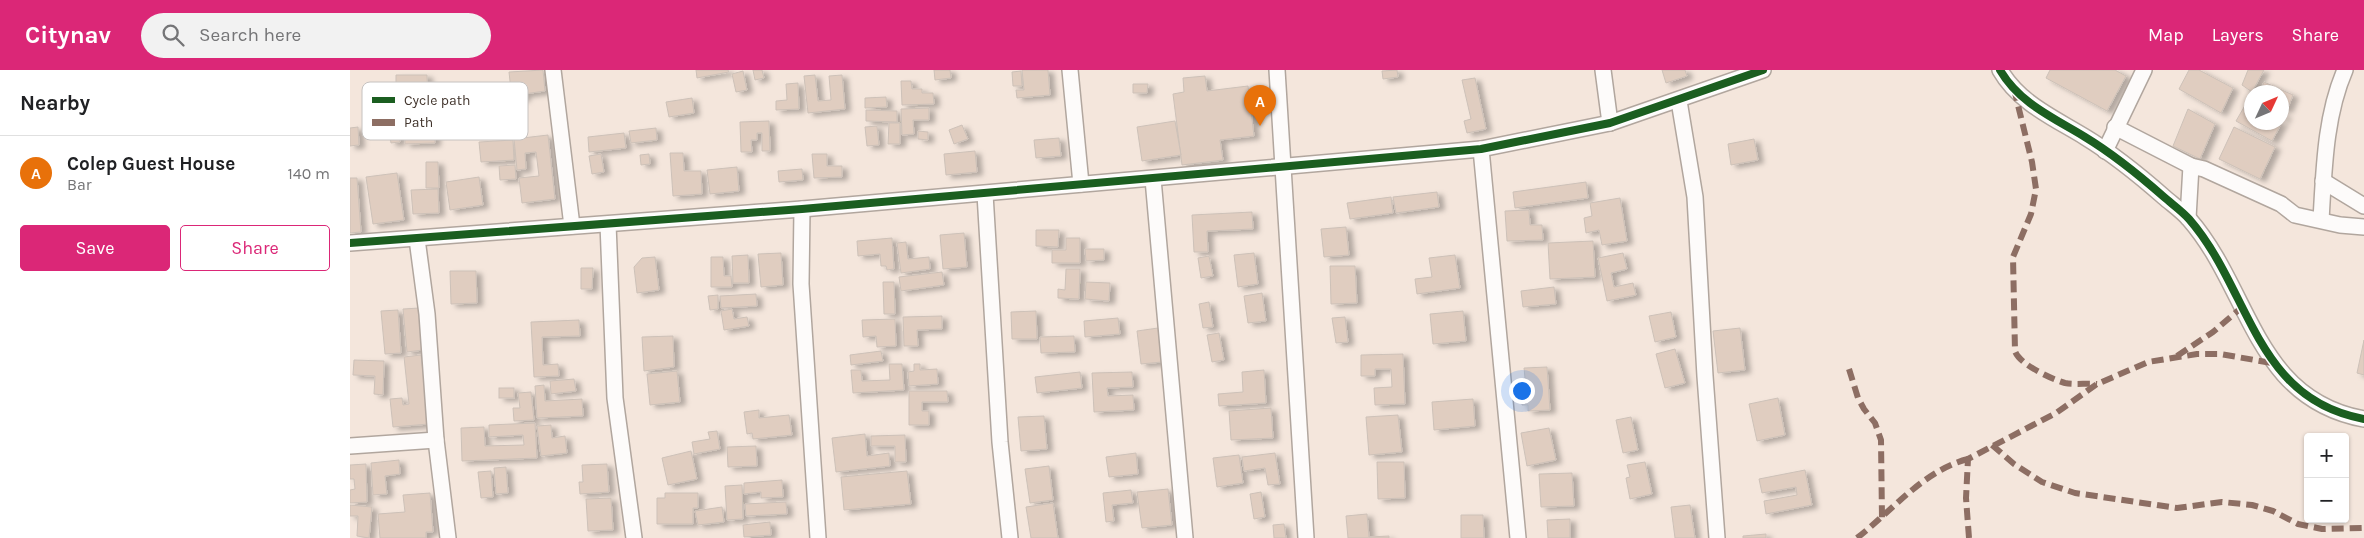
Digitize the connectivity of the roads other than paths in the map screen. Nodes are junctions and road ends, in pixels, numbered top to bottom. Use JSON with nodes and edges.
{"nodes":[{"id":1,"x":553,"y":70,"type":"edge"},
{"id":2,"x":1070,"y":70,"type":"edge"},
{"id":3,"x":1277,"y":70,"type":"edge"},
{"id":4,"x":1603,"y":70,"type":"edge"},
{"id":5,"x":1763,"y":70,"type":"edge"},
{"id":6,"x":2000,"y":70,"type":"edge"},
{"id":7,"x":2144,"y":70,"type":"edge"},
{"id":8,"x":2345,"y":70,"type":"edge"},
{"id":9,"x":1679,"y":101,"type":"junction"},
{"id":10,"x":1610,"y":123,"type":"junction"},
{"id":11,"x":2115,"y":127,"type":"junction"},
{"id":12,"x":1481,"y":149,"type":"junction"},
{"id":13,"x":2105,"y":151,"type":"junction"},
{"id":14,"x":1285,"y":165,"type":"junction"},
{"id":15,"x":2191,"y":166,"type":"junction"},
{"id":16,"x":1153,"y":179,"type":"junction"},
{"id":17,"x":2323,"y":181,"type":"junction"},
{"id":18,"x":1081,"y":184,"type":"junction"},
{"id":19,"x":985,"y":194,"type":"junction"},
{"id":20,"x":2364,"y":206,"type":"edge"},
{"id":21,"x":802,"y":210,"type":"junction"},
{"id":22,"x":2188,"y":218,"type":"junction"},
{"id":23,"x":2321,"y":220,"type":"junction"},
{"id":24,"x":608,"y":224,"type":"junction"},
{"id":25,"x":572,"y":226,"type":"junction"},
{"id":26,"x":2364,"y":227,"type":"edge"},
{"id":27,"x":417,"y":239,"type":"junction"},
{"id":28,"x":350,"y":243,"type":"edge"},
{"id":29,"x":2364,"y":419,"type":"edge"},
{"id":30,"x":436,"y":440,"type":"junction"},
{"id":31,"x":350,"y":446,"type":"edge"},
{"id":32,"x":448,"y":538,"type":"edge"},
{"id":33,"x":634,"y":538,"type":"edge"},
{"id":34,"x":818,"y":538,"type":"edge"},
{"id":35,"x":1010,"y":538,"type":"edge"},
{"id":36,"x":1185,"y":538,"type":"edge"},
{"id":37,"x":1306,"y":538,"type":"edge"},
{"id":38,"x":1518,"y":538,"type":"edge"},
{"id":39,"x":1717,"y":538,"type":"edge"}],
"edges":[{"from":1,"to":25,"type":"street"},
{"from":2,"to":18,"type":"street"},
{"from":3,"to":14,"type":"street"},
{"from":4,"to":10,"type":"street"},
{"from":5,"to":9,"type":"street"},
{"from":6,"to":13,"type":"street"},
{"from":7,"to":11,"type":"street"},
{"from":8,"to":17,"type":"street"},
{"from":9,"to":10,"type":"street"},
{"from":9,"to":39,"type":"street"},
{"from":10,"to":12,"type":"street"},
{"from":11,"to":13,"type":"street"},
{"from":11,"to":15,"type":"street"},
{"from":12,"to":14,"type":"street"},
{"from":12,"to":38,"type":"street"},
{"from":13,"to":22,"type":"street"},
{"from":14,"to":16,"type":"street"},
{"from":14,"to":37,"type":"street"},
{"from":15,"to":22,"type":"street"},
{"from":15,"to":23,"type":"street"},
{"from":16,"to":18,"type":"street"},
{"from":16,"to":36,"type":"street"},
{"from":17,"to":20,"type":"street"},
{"from":17,"to":23,"type":"street"},
{"from":18,"to":19,"type":"street"},
{"from":19,"to":21,"type":"street"},
{"from":19,"to":35,"type":"street"},
{"from":21,"to":24,"type":"street"},
{"from":21,"to":34,"type":"street"},
{"from":22,"to":29,"type":"street"},
{"from":23,"to":26,"type":"street"},
{"from":24,"to":25,"type":"street"},
{"from":24,"to":33,"type":"street"},
{"from":25,"to":27,"type":"street"},
{"from":27,"to":28,"type":"street"},
{"from":27,"to":30,"type":"street"},
{"from":30,"to":31,"type":"street"},
{"from":30,"to":32,"type":"street"}]}
